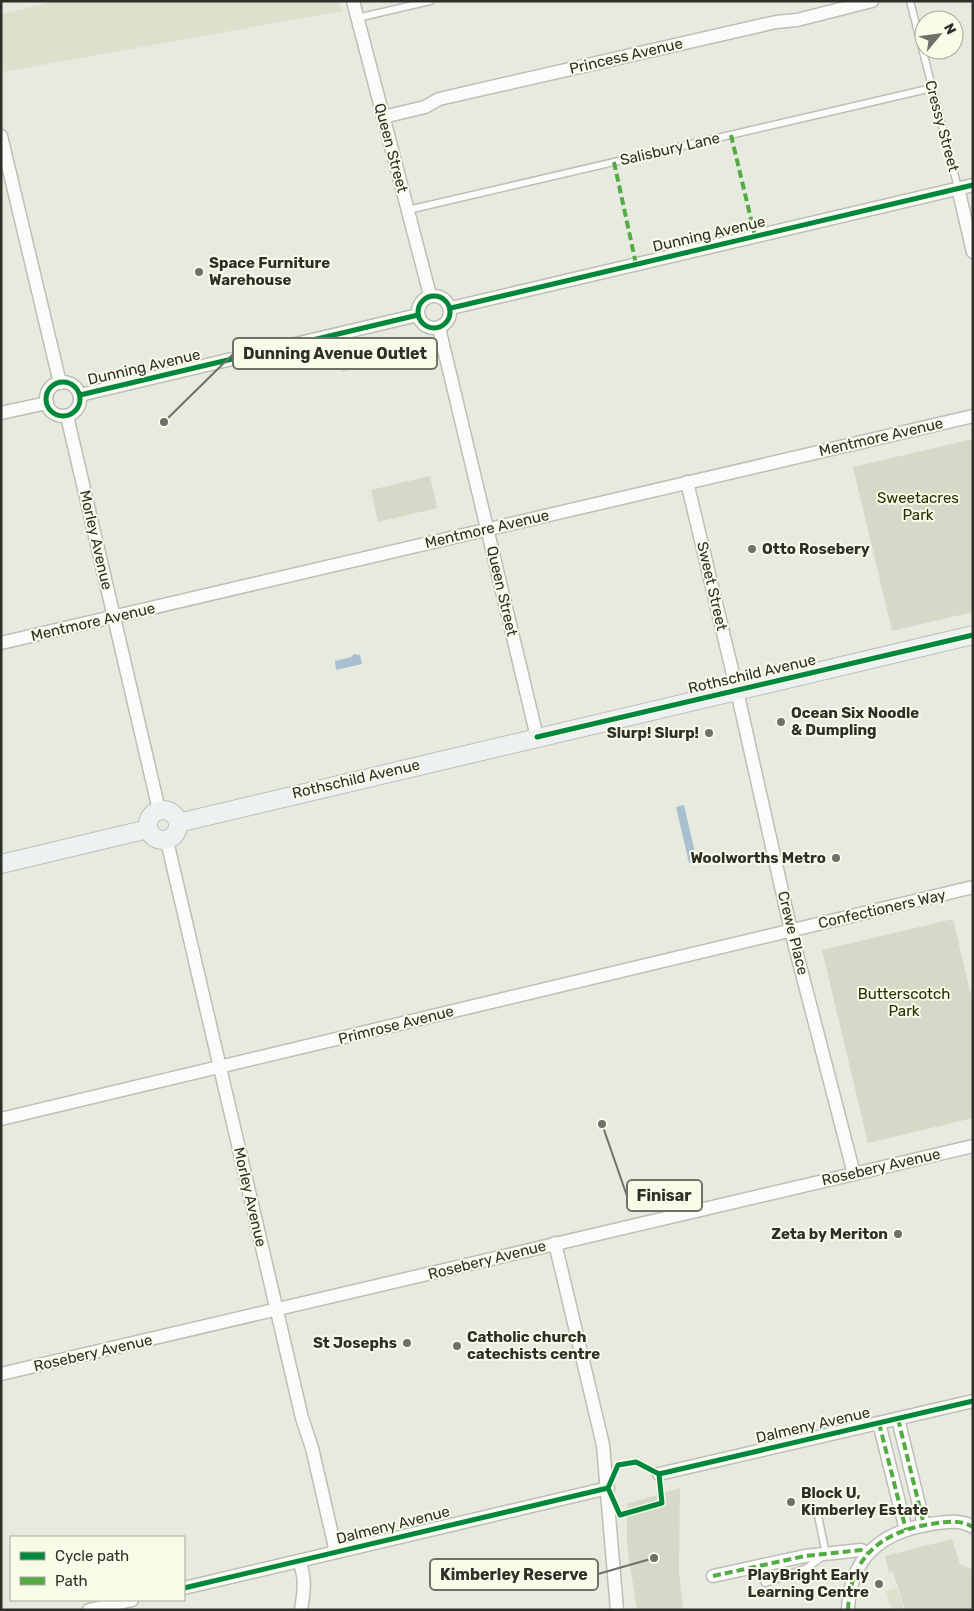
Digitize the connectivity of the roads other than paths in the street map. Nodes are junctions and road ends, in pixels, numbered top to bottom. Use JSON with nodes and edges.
{"nodes":[{"id":1,"x":353,"y":1,"type":"edge"},
{"id":2,"x":430,"y":1,"type":"edge"},
{"id":3,"x":872,"y":1,"type":"edge"},
{"id":4,"x":910,"y":1,"type":"edge"},
{"id":5,"x":357,"y":18,"type":"junction"},
{"id":6,"x":932,"y":88,"type":"junction"},
{"id":7,"x":383,"y":117,"type":"junction"},
{"id":8,"x":1,"y":136,"type":"edge"},
{"id":9,"x":973,"y":185,"type":"edge"},
{"id":10,"x":958,"y":188,"type":"junction"},
{"id":11,"x":408,"y":210,"type":"junction"},
{"id":12,"x":973,"y":252,"type":"edge"},
{"id":13,"x":430,"y":296,"type":"junction"},
{"id":14,"x":451,"y":308,"type":"junction"},
{"id":15,"x":418,"y":315,"type":"junction"},
{"id":16,"x":439,"y":328,"type":"junction"},
{"id":17,"x":60,"y":383,"type":"junction"},
{"id":18,"x":80,"y":395,"type":"junction"},
{"id":19,"x":46,"y":403,"type":"junction"},
{"id":20,"x":1,"y":413,"type":"edge"},
{"id":21,"x":67,"y":416,"type":"junction"},
{"id":22,"x":973,"y":416,"type":"edge"},
{"id":23,"x":687,"y":482,"type":"junction"},
{"id":24,"x":487,"y":529,"type":"junction"},
{"id":25,"x":114,"y":617,"type":"junction"},
{"id":26,"x":973,"y":635,"type":"edge"},
{"id":27,"x":1,"y":643,"type":"edge"},
{"id":28,"x":737,"y":691,"type":"junction"},
{"id":29,"x":537,"y":737,"type":"junction"},
{"id":30,"x":159,"y":810,"type":"junction"},
{"id":31,"x":178,"y":823,"type":"junction"},
{"id":32,"x":148,"y":829,"type":"junction"},
{"id":33,"x":166,"y":841,"type":"junction"},
{"id":34,"x":1,"y":864,"type":"edge"},
{"id":35,"x":973,"y":888,"type":"edge"},
{"id":36,"x":791,"y":931,"type":"junction"},
{"id":37,"x":220,"y":1067,"type":"junction"},
{"id":38,"x":1,"y":1119,"type":"edge"},
{"id":39,"x":973,"y":1146,"type":"edge"},
{"id":40,"x":854,"y":1174,"type":"junction"},
{"id":41,"x":556,"y":1243,"type":"junction"},
{"id":42,"x":276,"y":1310,"type":"junction"},
{"id":43,"x":1,"y":1374,"type":"edge"},
{"id":44,"x":973,"y":1401,"type":"edge"},
{"id":45,"x":898,"y":1419,"type":"junction"},
{"id":46,"x":879,"y":1423,"type":"junction"},
{"id":47,"x":659,"y":1474,"type":"dead end"},
{"id":48,"x":608,"y":1488,"type":"junction"},
{"id":49,"x":818,"y":1516,"type":"dead end"},
{"id":50,"x":924,"y":1525,"type":"junction"},
{"id":51,"x":973,"y":1527,"type":"edge"},
{"id":52,"x":906,"y":1530,"type":"junction"},
{"id":53,"x":336,"y":1552,"type":"junction"},
{"id":54,"x":867,"y":1553,"type":"junction"},
{"id":55,"x":826,"y":1554,"type":"junction"},
{"id":56,"x":299,"y":1561,"type":"junction"},
{"id":57,"x":713,"y":1576,"type":"dead end"},
{"id":58,"x":765,"y":1583,"type":"dead end"},
{"id":59,"x":185,"y":1588,"type":"edge"},
{"id":60,"x":128,"y":1601,"type":"edge"},
{"id":61,"x":88,"y":1610,"type":"edge"},
{"id":62,"x":301,"y":1610,"type":"edge"},
{"id":63,"x":617,"y":1610,"type":"edge"},
{"id":64,"x":848,"y":1610,"type":"edge"}],
"edges":[{"from":1,"to":5,"type":"street","name":"Queen Street"},
{"from":2,"to":5,"type":"lane"},
{"from":3,"to":7,"type":"street","name":"Princess Avenue"},
{"from":4,"to":6,"type":"lane","name":"Cressy Street"},
{"from":5,"to":7,"type":"street","name":"Queen Street"},
{"from":6,"to":10,"type":"lane","name":"Cressy Street"},
{"from":6,"to":11,"type":"lane","name":"Salisbury Lane"},
{"from":7,"to":11,"type":"street","name":"Queen Street"},
{"from":8,"to":17,"type":"street"},
{"from":9,"to":10,"type":"street","name":"Dunning Avenue"},
{"from":10,"to":12,"type":"street","name":"Cressy Street"},
{"from":10,"to":14,"type":"street","name":"Dunning Avenue"},
{"from":11,"to":13,"type":"street","name":"Queen Street"},
{"from":13,"to":14,"type":"street"},
{"from":13,"to":15,"type":"street"},
{"from":14,"to":16,"type":"street"},
{"from":15,"to":16,"type":"street"},
{"from":15,"to":18,"type":"street","name":"Dunning Avenue"},
{"from":16,"to":24,"type":"street","name":"Queen Street"},
{"from":17,"to":18,"type":"street"},
{"from":17,"to":19,"type":"street"},
{"from":18,"to":21,"type":"street"},
{"from":19,"to":20,"type":"street"},
{"from":19,"to":21,"type":"street"},
{"from":21,"to":25,"type":"street","name":"Morley Avenue"},
{"from":22,"to":23,"type":"street","name":"Mentmore Avenue"},
{"from":23,"to":24,"type":"street","name":"Mentmore Avenue"},
{"from":23,"to":28,"type":"street","name":"Sweet Street"},
{"from":24,"to":25,"type":"street","name":"Mentmore Avenue"},
{"from":24,"to":29,"type":"street","name":"Queen Street"},
{"from":25,"to":27,"type":"street","name":"Mentmore Avenue"},
{"from":25,"to":30,"type":"street","name":"Morley Avenue"},
{"from":26,"to":28,"type":"street","name":"Rothschild Avenue"},
{"from":28,"to":29,"type":"street","name":"Rothschild Avenue"},
{"from":28,"to":36,"type":"street","name":"Crewe Place"},
{"from":29,"to":31,"type":"street","name":"Rothschild Avenue"},
{"from":30,"to":31,"type":"street"},
{"from":30,"to":32,"type":"street"},
{"from":31,"to":33,"type":"street"},
{"from":32,"to":33,"type":"street"},
{"from":32,"to":34,"type":"street"},
{"from":33,"to":37,"type":"street","name":"Morley Avenue"},
{"from":35,"to":36,"type":"street","name":"Confectioners Way"},
{"from":36,"to":37,"type":"street","name":"Primrose Avenue"},
{"from":36,"to":40,"type":"street","name":"Crewe Place"},
{"from":37,"to":38,"type":"street","name":"Primrose Avenue"},
{"from":37,"to":42,"type":"street","name":"Morley Avenue"},
{"from":39,"to":40,"type":"street","name":"Rosebery Avenue"},
{"from":40,"to":41,"type":"street","name":"Rosebery Avenue"},
{"from":41,"to":42,"type":"street","name":"Rosebery Avenue"},
{"from":41,"to":48,"type":"street"},
{"from":42,"to":43,"type":"street","name":"Rosebery Avenue"},
{"from":42,"to":53,"type":"street","name":"Morley Avenue"},
{"from":44,"to":45,"type":"street","name":"Dalmeny Avenue"},
{"from":45,"to":46,"type":"street","name":"Dalmeny Avenue"},
{"from":45,"to":50,"type":"street"},
{"from":46,"to":47,"type":"street","name":"Dalmeny Avenue"},
{"from":46,"to":52,"type":"street"},
{"from":48,"to":53,"type":"street","name":"Dalmeny Avenue"},
{"from":48,"to":63,"type":"street"},
{"from":49,"to":55,"type":"lane"},
{"from":50,"to":51,"type":"street"},
{"from":50,"to":52,"type":"street"},
{"from":52,"to":54,"type":"street"},
{"from":53,"to":56,"type":"street","name":"Dalmeny Avenue"},
{"from":54,"to":55,"type":"street"},
{"from":54,"to":64,"type":"street"},
{"from":55,"to":57,"type":"street"},
{"from":55,"to":58,"type":"lane"},
{"from":56,"to":59,"type":"street","name":"Dalmeny Avenue"},
{"from":56,"to":62,"type":"street"},
{"from":60,"to":61,"type":"street"}]}
